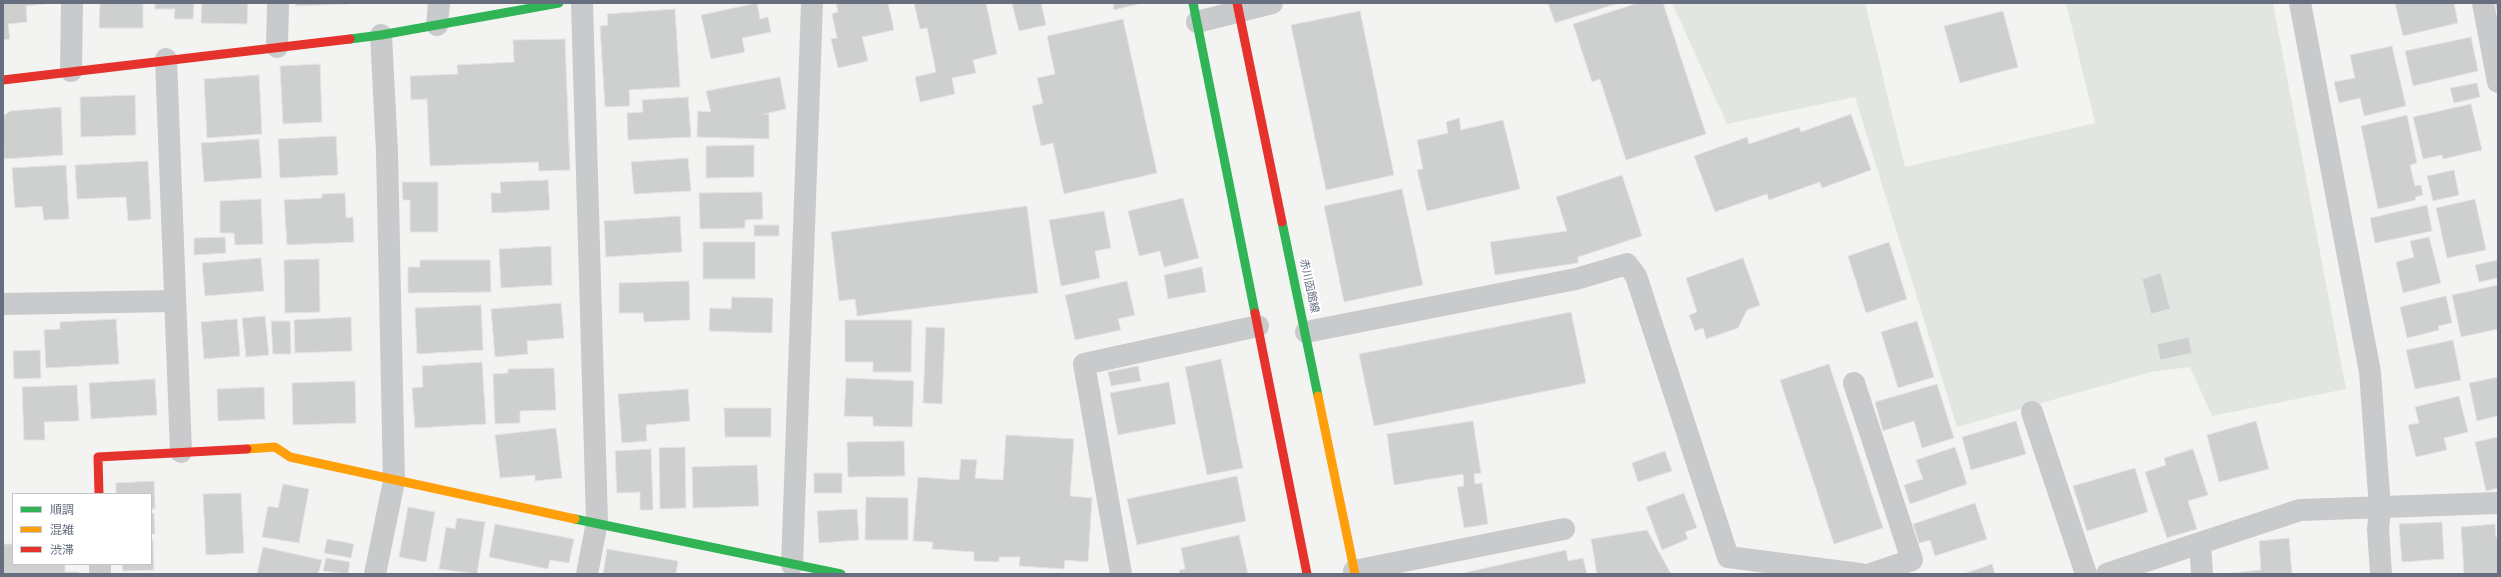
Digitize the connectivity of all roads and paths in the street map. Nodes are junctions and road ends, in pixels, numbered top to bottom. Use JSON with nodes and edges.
{"nodes":[{"id":1,"x":72,"y":3,"type":"edge"},
{"id":2,"x":278,"y":3,"type":"edge"},
{"id":3,"x":439,"y":3,"type":"edge"},
{"id":4,"x":558,"y":3,"type":"edge"},
{"id":5,"x":582,"y":3,"type":"edge"},
{"id":6,"x":812,"y":3,"type":"edge"},
{"id":7,"x":1272,"y":3,"type":"edge"},
{"id":8,"x":2300,"y":3,"type":"edge"},
{"id":9,"x":2483,"y":3,"type":"edge"},
{"id":10,"x":1238,"y":7,"type":"edge"},
{"id":11,"x":1195,"y":12,"type":"edge"},
{"id":12,"x":437,"y":25,"type":"junction"},
{"id":13,"x":381,"y":35,"type":"junction"},
{"id":14,"x":277,"y":47,"type":"junction"},
{"id":15,"x":166,"y":59,"type":"junction"},
{"id":16,"x":71,"y":71,"type":"junction"},
{"id":17,"x":3,"y":80,"type":"edge"},
{"id":18,"x":2498,"y":82,"type":"edge"},
{"id":19,"x":174,"y":301,"type":"junction"},
{"id":20,"x":3,"y":304,"type":"edge"},
{"id":21,"x":1258,"y":326,"type":"junction"},
{"id":22,"x":1306,"y":332,"type":"junction"},
{"id":23,"x":1854,"y":383,"type":"dead end"},
{"id":24,"x":2032,"y":412,"type":"dead end"},
{"id":25,"x":181,"y":452,"type":"junction"},
{"id":26,"x":394,"y":481,"type":"junction"},
{"id":27,"x":99,"y":493,"type":"edge"},
{"id":28,"x":2498,"y":503,"type":"edge"},
{"id":29,"x":2380,"y":508,"type":"junction"},
{"id":30,"x":596,"y":522,"type":"junction"},
{"id":31,"x":1564,"y":529,"type":"dead end"},
{"id":32,"x":2200,"y":543,"type":"junction"},
{"id":33,"x":782,"y":566,"type":"edge"},
{"id":34,"x":1354,"y":573,"type":"edge"},
{"id":35,"x":375,"y":574,"type":"edge"},
{"id":36,"x":587,"y":574,"type":"edge"},
{"id":37,"x":841,"y":574,"type":"edge"},
{"id":38,"x":1121,"y":574,"type":"edge"},
{"id":39,"x":1307,"y":574,"type":"edge"},
{"id":40,"x":1860,"y":574,"type":"edge"},
{"id":41,"x":1871,"y":574,"type":"edge"},
{"id":42,"x":2086,"y":574,"type":"edge"},
{"id":43,"x":2107,"y":574,"type":"edge"},
{"id":44,"x":2202,"y":574,"type":"edge"},
{"id":45,"x":2381,"y":574,"type":"edge"}],
"edges":[{"from":1,"to":16,"type":"street"},
{"from":2,"to":14,"type":"street"},
{"from":3,"to":12,"type":"street"},
{"from":4,"to":12,"type":"street"},
{"from":5,"to":30,"type":"street"},
{"from":6,"to":33,"type":"street"},
{"from":7,"to":10,"type":"street"},
{"from":8,"to":29,"type":"street"},
{"from":9,"to":18,"type":"street"},
{"from":10,"to":11,"type":"street"},
{"from":10,"to":22,"type":"street","name":"赤川函館線"},
{"from":11,"to":21,"type":"street"},
{"from":12,"to":13,"type":"street"},
{"from":13,"to":14,"type":"street"},
{"from":13,"to":26,"type":"street"},
{"from":14,"to":15,"type":"street"},
{"from":15,"to":16,"type":"street"},
{"from":15,"to":19,"type":"street"},
{"from":16,"to":17,"type":"street"},
{"from":19,"to":20,"type":"street"},
{"from":19,"to":25,"type":"street"},
{"from":21,"to":38,"type":"street"},
{"from":21,"to":39,"type":"street"},
{"from":22,"to":34,"type":"street","name":"赤川函館線"},
{"from":22,"to":40,"type":"street"},
{"from":23,"to":41,"type":"street"},
{"from":24,"to":42,"type":"street"},
{"from":25,"to":26,"type":"street"},
{"from":25,"to":27,"type":"street"},
{"from":26,"to":30,"type":"street"},
{"from":26,"to":35,"type":"street"},
{"from":28,"to":29,"type":"street"},
{"from":29,"to":32,"type":"street"},
{"from":29,"to":45,"type":"street"},
{"from":30,"to":33,"type":"street"},
{"from":30,"to":36,"type":"street"},
{"from":31,"to":34,"type":"street"},
{"from":32,"to":43,"type":"street"},
{"from":32,"to":44,"type":"street"},
{"from":33,"to":37,"type":"street"}]}
